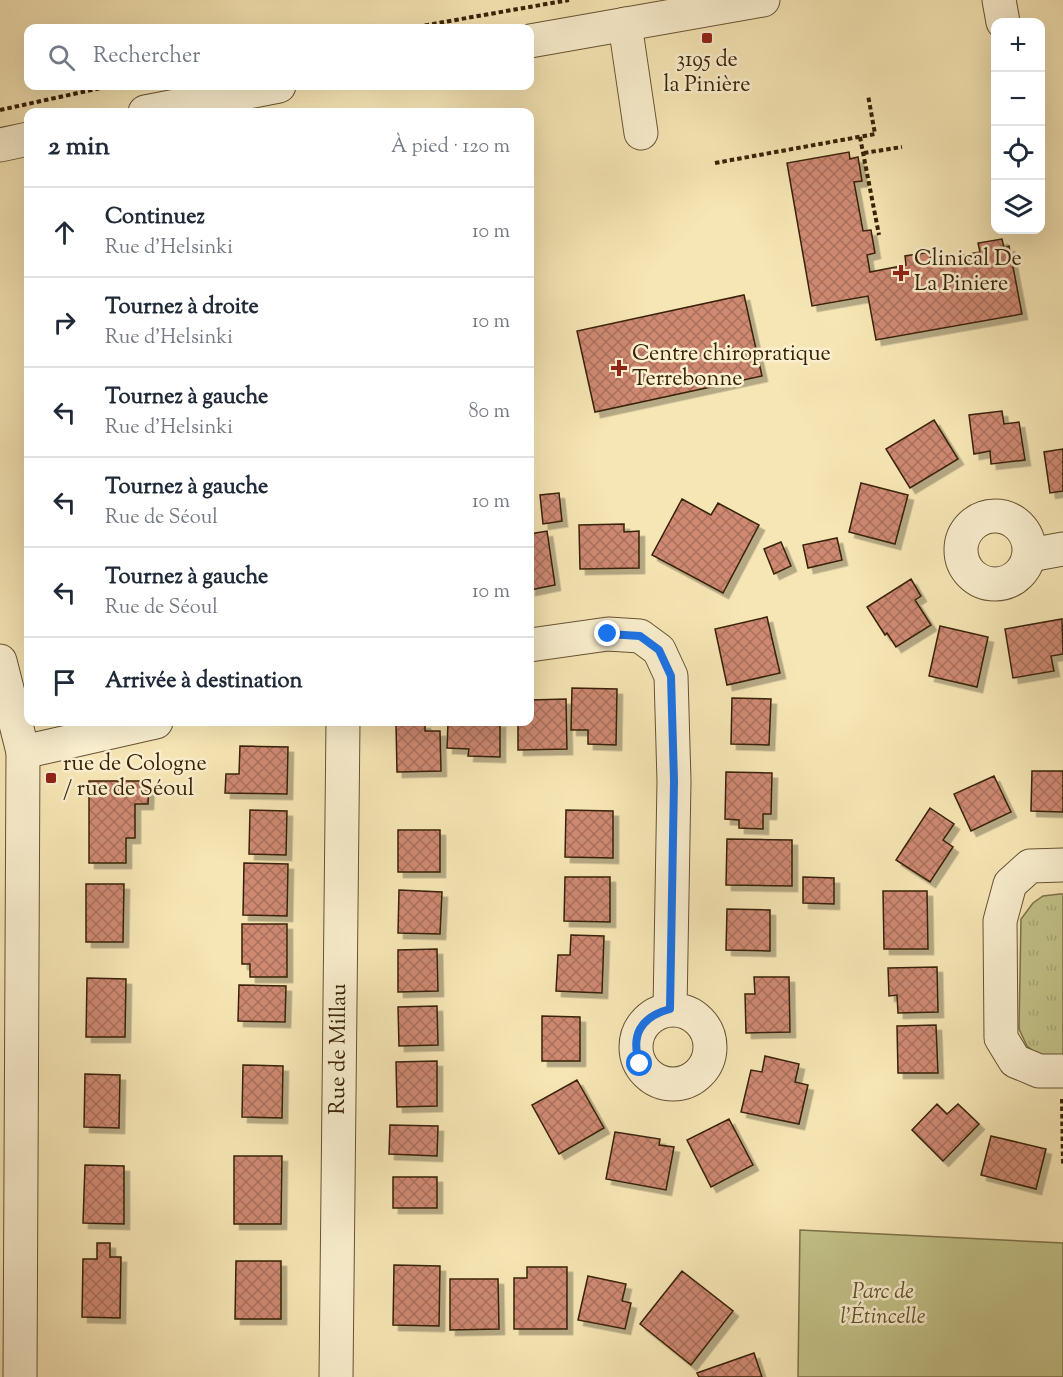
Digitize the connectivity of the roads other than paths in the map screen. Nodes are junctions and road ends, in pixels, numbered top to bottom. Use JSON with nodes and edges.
{"nodes":[{"id":1,"x":762,"y":0,"type":"edge"},
{"id":2,"x":999,"y":0,"type":"edge"},
{"id":3,"x":1002,"y":18,"type":"edge"},
{"id":4,"x":625,"y":24,"type":"junction"},
{"id":5,"x":534,"y":40,"type":"edge"},
{"id":6,"x":258,"y":90,"type":"edge"},
{"id":7,"x":166,"y":108,"type":"edge"},
{"id":8,"x":641,"y":133,"type":"dead end"},
{"id":9,"x":24,"y":140,"type":"edge"},
{"id":10,"x":0,"y":145,"type":"edge"},
{"id":11,"x":1063,"y":549,"type":"edge"},
{"id":12,"x":1030,"y":555,"type":"dead end"},
{"id":13,"x":534,"y":644,"type":"edge"},
{"id":14,"x":0,"y":661,"type":"edge"},
{"id":15,"x":138,"y":726,"type":"edge"},
{"id":16,"x":343,"y":726,"type":"edge"},
{"id":17,"x":23,"y":752,"type":"junction"},
{"id":18,"x":1063,"y":865,"type":"edge"},
{"id":19,"x":670,"y":1009,"type":"dead end"},
{"id":20,"x":1062,"y":1071,"type":"edge"},
{"id":21,"x":20,"y":1377,"type":"edge"},
{"id":22,"x":336,"y":1377,"type":"edge"}],
"edges":[{"from":1,"to":4,"type":"street"},
{"from":2,"to":3,"type":"street"},
{"from":4,"to":5,"type":"street"},
{"from":4,"to":8,"type":"street"},
{"from":6,"to":7,"type":"street"},
{"from":9,"to":10,"type":"street"},
{"from":11,"to":12,"type":"street"},
{"from":13,"to":19,"type":"street"},
{"from":14,"to":17,"type":"street"},
{"from":15,"to":17,"type":"street"},
{"from":16,"to":22,"type":"street","name":"Rue de Millau"},
{"from":17,"to":21,"type":"street"},
{"from":18,"to":20,"type":"street"}]}
